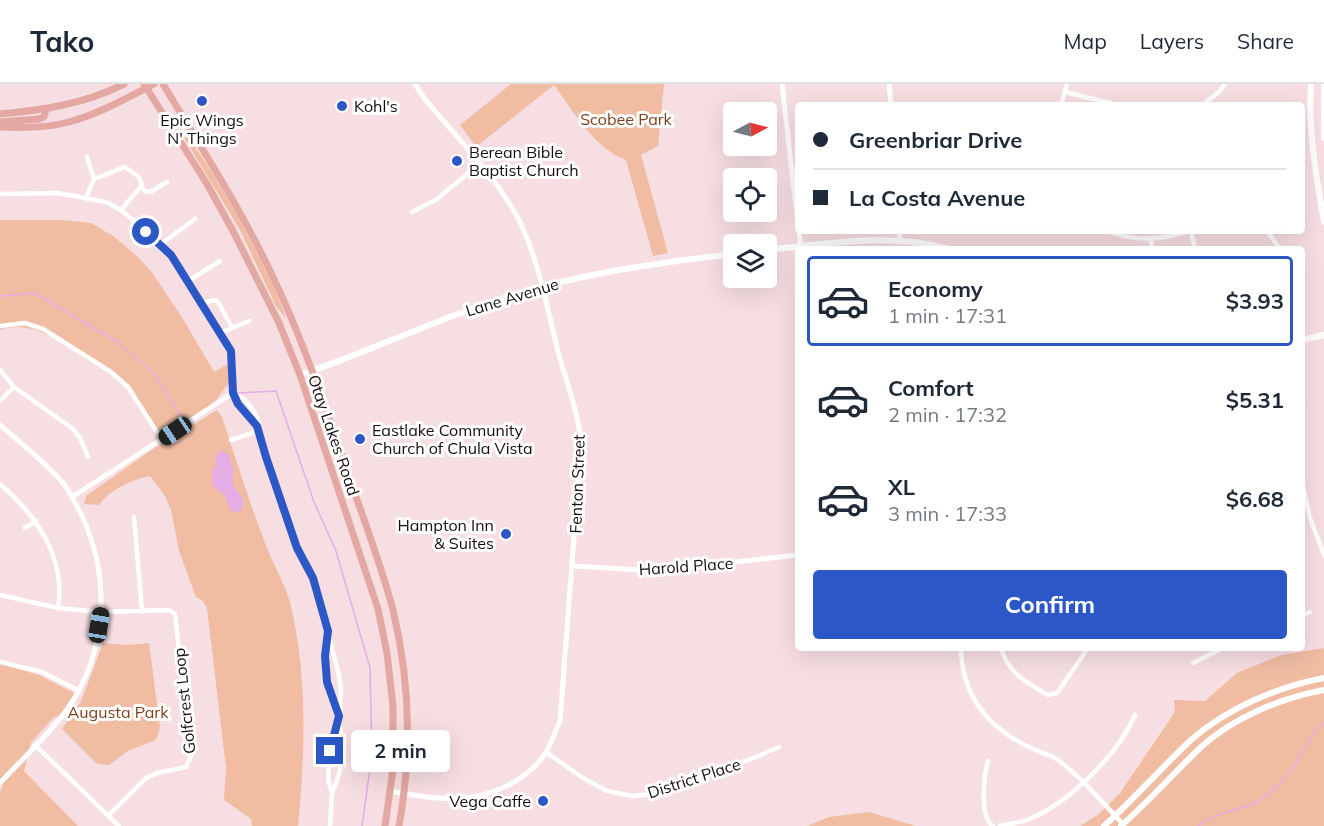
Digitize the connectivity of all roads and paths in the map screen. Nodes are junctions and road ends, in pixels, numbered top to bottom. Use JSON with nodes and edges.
{"nodes":[{"id":1,"x":124,"y":84,"type":"edge"},
{"id":2,"x":163,"y":84,"type":"edge"},
{"id":3,"x":415,"y":84,"type":"edge"},
{"id":4,"x":782,"y":84,"type":"edge"},
{"id":5,"x":889,"y":84,"type":"edge"},
{"id":6,"x":1067,"y":84,"type":"edge"},
{"id":7,"x":1225,"y":84,"type":"edge"},
{"id":8,"x":1311,"y":84,"type":"edge"},
{"id":9,"x":1324,"y":84,"type":"edge"},
{"id":10,"x":149,"y":85,"type":"edge"},
{"id":11,"x":1065,"y":92,"type":"junction"},
{"id":12,"x":891,"y":102,"type":"edge"},
{"id":13,"x":1062,"y":102,"type":"edge"},
{"id":14,"x":1106,"y":102,"type":"edge"},
{"id":15,"x":1206,"y":102,"type":"edge"},
{"id":16,"x":46,"y":110,"type":"junction"},
{"id":17,"x":0,"y":114,"type":"edge"},
{"id":18,"x":0,"y":122,"type":"edge"},
{"id":19,"x":0,"y":128,"type":"edge"},
{"id":20,"x":1324,"y":138,"type":"edge"},
{"id":21,"x":87,"y":157,"type":"dead end"},
{"id":22,"x":479,"y":164,"type":"junction"},
{"id":23,"x":94,"y":179,"type":"junction"},
{"id":24,"x":167,"y":182,"type":"dead end"},
{"id":25,"x":142,"y":188,"type":"junction"},
{"id":26,"x":0,"y":194,"type":"edge"},
{"id":27,"x":86,"y":198,"type":"junction"},
{"id":28,"x":795,"y":199,"type":"edge"},
{"id":29,"x":122,"y":210,"type":"junction"},
{"id":30,"x":412,"y":212,"type":"dead end"},
{"id":31,"x":195,"y":219,"type":"dead end"},
{"id":32,"x":1324,"y":222,"type":"edge"},
{"id":33,"x":900,"y":234,"type":"edge"},
{"id":34,"x":1114,"y":234,"type":"edge"},
{"id":35,"x":1180,"y":234,"type":"edge"},
{"id":36,"x":1151,"y":240,"type":"junction"},
{"id":37,"x":899,"y":242,"type":"junction"},
{"id":38,"x":161,"y":244,"type":"junction"},
{"id":39,"x":815,"y":246,"type":"edge"},
{"id":40,"x":937,"y":246,"type":"edge"},
{"id":41,"x":1152,"y":246,"type":"edge"},
{"id":42,"x":795,"y":248,"type":"edge"},
{"id":43,"x":777,"y":249,"type":"edge"},
{"id":44,"x":723,"y":255,"type":"edge"},
{"id":45,"x":220,"y":261,"type":"dead end"},
{"id":46,"x":188,"y":281,"type":"junction"},
{"id":47,"x":542,"y":288,"type":"junction"},
{"id":48,"x":203,"y":303,"type":"junction"},
{"id":49,"x":249,"y":321,"type":"dead end"},
{"id":50,"x":0,"y":326,"type":"edge"},
{"id":51,"x":232,"y":327,"type":"junction"},
{"id":52,"x":220,"y":333,"type":"junction"},
{"id":53,"x":1324,"y":335,"type":"edge"},
{"id":54,"x":1305,"y":339,"type":"edge"},
{"id":55,"x":0,"y":370,"type":"edge"},
{"id":56,"x":313,"y":371,"type":"junction"},
{"id":57,"x":300,"y":375,"type":"junction"},
{"id":58,"x":14,"y":387,"type":"junction"},
{"id":59,"x":233,"y":393,"type":"junction"},
{"id":60,"x":0,"y":401,"type":"edge"},
{"id":61,"x":0,"y":425,"type":"edge"},
{"id":62,"x":258,"y":429,"type":"junction"},
{"id":63,"x":162,"y":440,"type":"junction"},
{"id":64,"x":231,"y":440,"type":"dead end"},
{"id":65,"x":88,"y":457,"type":"dead end"},
{"id":66,"x":0,"y":484,"type":"edge"},
{"id":67,"x":1305,"y":495,"type":"edge"},
{"id":68,"x":72,"y":496,"type":"junction"},
{"id":69,"x":134,"y":517,"type":"dead end"},
{"id":70,"x":36,"y":521,"type":"junction"},
{"id":71,"x":25,"y":528,"type":"dead end"},
{"id":72,"x":795,"y":555,"type":"edge"},
{"id":73,"x":1324,"y":555,"type":"edge"},
{"id":74,"x":573,"y":566,"type":"junction"},
{"id":75,"x":0,"y":595,"type":"edge"},
{"id":76,"x":58,"y":608,"type":"junction"},
{"id":77,"x":142,"y":611,"type":"junction"},
{"id":78,"x":101,"y":612,"type":"junction"},
{"id":79,"x":1310,"y":612,"type":"dead end"},
{"id":80,"x":1305,"y":614,"type":"edge"},
{"id":81,"x":328,"y":631,"type":"junction"},
{"id":82,"x":961,"y":651,"type":"edge"},
{"id":83,"x":1002,"y":651,"type":"edge"},
{"id":84,"x":1086,"y":651,"type":"edge"},
{"id":85,"x":1216,"y":651,"type":"edge"},
{"id":86,"x":0,"y":662,"type":"edge"},
{"id":87,"x":1193,"y":663,"type":"dead end"},
{"id":88,"x":1324,"y":678,"type":"edge"},
{"id":89,"x":78,"y":690,"type":"junction"},
{"id":90,"x":1324,"y":690,"type":"edge"},
{"id":91,"x":339,"y":716,"type":"junction"},
{"id":92,"x":1135,"y":716,"type":"dead end"},
{"id":93,"x":338,"y":724,"type":"junction"},
{"id":94,"x":34,"y":746,"type":"junction"},
{"id":95,"x":779,"y":747,"type":"dead end"},
{"id":96,"x":546,"y":753,"type":"junction"},
{"id":97,"x":988,"y":760,"type":"dead end"},
{"id":98,"x":1084,"y":781,"type":"junction"},
{"id":99,"x":0,"y":783,"type":"edge"},
{"id":100,"x":390,"y":791,"type":"junction"},
{"id":101,"x":332,"y":792,"type":"junction"},
{"id":102,"x":405,"y":794,"type":"junction"},
{"id":103,"x":108,"y":816,"type":"junction"},
{"id":104,"x":1115,"y":816,"type":"junction"},
{"id":105,"x":1122,"y":825,"type":"edge"},
{"id":106,"x":119,"y":826,"type":"edge"},
{"id":107,"x":330,"y":826,"type":"edge"},
{"id":108,"x":385,"y":826,"type":"edge"},
{"id":109,"x":399,"y":826,"type":"edge"},
{"id":110,"x":993,"y":826,"type":"edge"},
{"id":111,"x":1000,"y":826,"type":"edge"},
{"id":112,"x":1104,"y":826,"type":"edge"}],
"edges":[{"from":1,"to":16,"type":"main road"},
{"from":2,"to":56,"type":"main road","name":"Otay Lakes Road"},
{"from":3,"to":22,"type":"street","name":"Fenton Street"},
{"from":4,"to":28,"type":"street"},
{"from":5,"to":12,"type":"street"},
{"from":6,"to":11,"type":"street"},
{"from":7,"to":15,"type":"street"},
{"from":8,"to":32,"type":"main road"},
{"from":9,"to":20,"type":"main road"},
{"from":10,"to":19,"type":"main road"},
{"from":10,"to":57,"type":"main road","name":"Otay Lakes Road"},
{"from":11,"to":13,"type":"street"},
{"from":11,"to":14,"type":"street"},
{"from":16,"to":17,"type":"main road"},
{"from":16,"to":18,"type":"main road"},
{"from":21,"to":23,"type":"street"},
{"from":22,"to":30,"type":"street"},
{"from":22,"to":47,"type":"street","name":"Fenton Street"},
{"from":23,"to":25,"type":"street"},
{"from":23,"to":27,"type":"street"},
{"from":24,"to":25,"type":"street"},
{"from":25,"to":29,"type":"street"},
{"from":26,"to":27,"type":"street"},
{"from":27,"to":29,"type":"street"},
{"from":29,"to":38,"type":"street"},
{"from":31,"to":38,"type":"street"},
{"from":33,"to":37,"type":"street"},
{"from":34,"to":36,"type":"street"},
{"from":35,"to":36,"type":"street"},
{"from":36,"to":41,"type":"street"},
{"from":37,"to":39,"type":"main road"},
{"from":37,"to":40,"type":"main road"},
{"from":38,"to":46,"type":"street"},
{"from":42,"to":43,"type":"main road"},
{"from":44,"to":47,"type":"main road","name":"Lane Avenue"},
{"from":45,"to":46,"type":"street"},
{"from":46,"to":48,"type":"street"},
{"from":47,"to":56,"type":"main road","name":"Lane Avenue"},
{"from":47,"to":74,"type":"street","name":"Fenton Street"},
{"from":48,"to":51,"type":"street"},
{"from":48,"to":52,"type":"street"},
{"from":49,"to":51,"type":"street"},
{"from":50,"to":63,"type":"street"},
{"from":51,"to":52,"type":"street"},
{"from":52,"to":59,"type":"street"},
{"from":53,"to":54,"type":"main road"},
{"from":55,"to":58,"type":"street"},
{"from":56,"to":57,"type":"main road","name":"Lane Avenue"},
{"from":56,"to":102,"type":"main road","name":"Otay Lakes Road"},
{"from":57,"to":100,"type":"main road","name":"Otay Lakes Road"},
{"from":58,"to":60,"type":"street"},
{"from":58,"to":65,"type":"street"},
{"from":59,"to":62,"type":"street"},
{"from":59,"to":63,"type":"street"},
{"from":61,"to":68,"type":"street"},
{"from":62,"to":64,"type":"street"},
{"from":62,"to":81,"type":"street"},
{"from":63,"to":68,"type":"street"},
{"from":66,"to":70,"type":"street"},
{"from":67,"to":73,"type":"street"},
{"from":68,"to":78,"type":"street"},
{"from":69,"to":77,"type":"street"},
{"from":70,"to":71,"type":"street"},
{"from":70,"to":76,"type":"street"},
{"from":72,"to":74,"type":"street","name":"Harold Place"},
{"from":74,"to":96,"type":"street","name":"Fenton Street"},
{"from":75,"to":76,"type":"street","name":"Golfcrest Loop"},
{"from":76,"to":78,"type":"street","name":"Golfcrest Loop"},
{"from":77,"to":78,"type":"street","name":"Golfcrest Loop"},
{"from":77,"to":103,"type":"street","name":"Golfcrest Loop"},
{"from":78,"to":89,"type":"street"},
{"from":79,"to":80,"type":"street"},
{"from":81,"to":91,"type":"street"},
{"from":81,"to":91,"type":"street"},
{"from":82,"to":98,"type":"street"},
{"from":83,"to":84,"type":"street"},
{"from":85,"to":87,"type":"street"},
{"from":86,"to":89,"type":"street"},
{"from":88,"to":104,"type":"main road"},
{"from":89,"to":94,"type":"street"},
{"from":90,"to":105,"type":"main road"},
{"from":91,"to":93,"type":"street"},
{"from":92,"to":98,"type":"street"},
{"from":93,"to":101,"type":"street"},
{"from":93,"to":101,"type":"street"},
{"from":94,"to":99,"type":"street"},
{"from":94,"to":103,"type":"street"},
{"from":95,"to":96,"type":"street","name":"District Place"},
{"from":96,"to":102,"type":"street","name":"Fenton Street"},
{"from":97,"to":110,"type":"street"},
{"from":98,"to":104,"type":"street"},
{"from":98,"to":111,"type":"street"},
{"from":100,"to":102,"type":"street","name":"Fenton Street"},
{"from":100,"to":108,"type":"main road","name":"Otay Lakes Road"},
{"from":101,"to":107,"type":"street"},
{"from":102,"to":109,"type":"main road","name":"Otay Lakes Road"},
{"from":103,"to":106,"type":"street"},
{"from":104,"to":105,"type":"street"},
{"from":104,"to":112,"type":"main road"}]}
